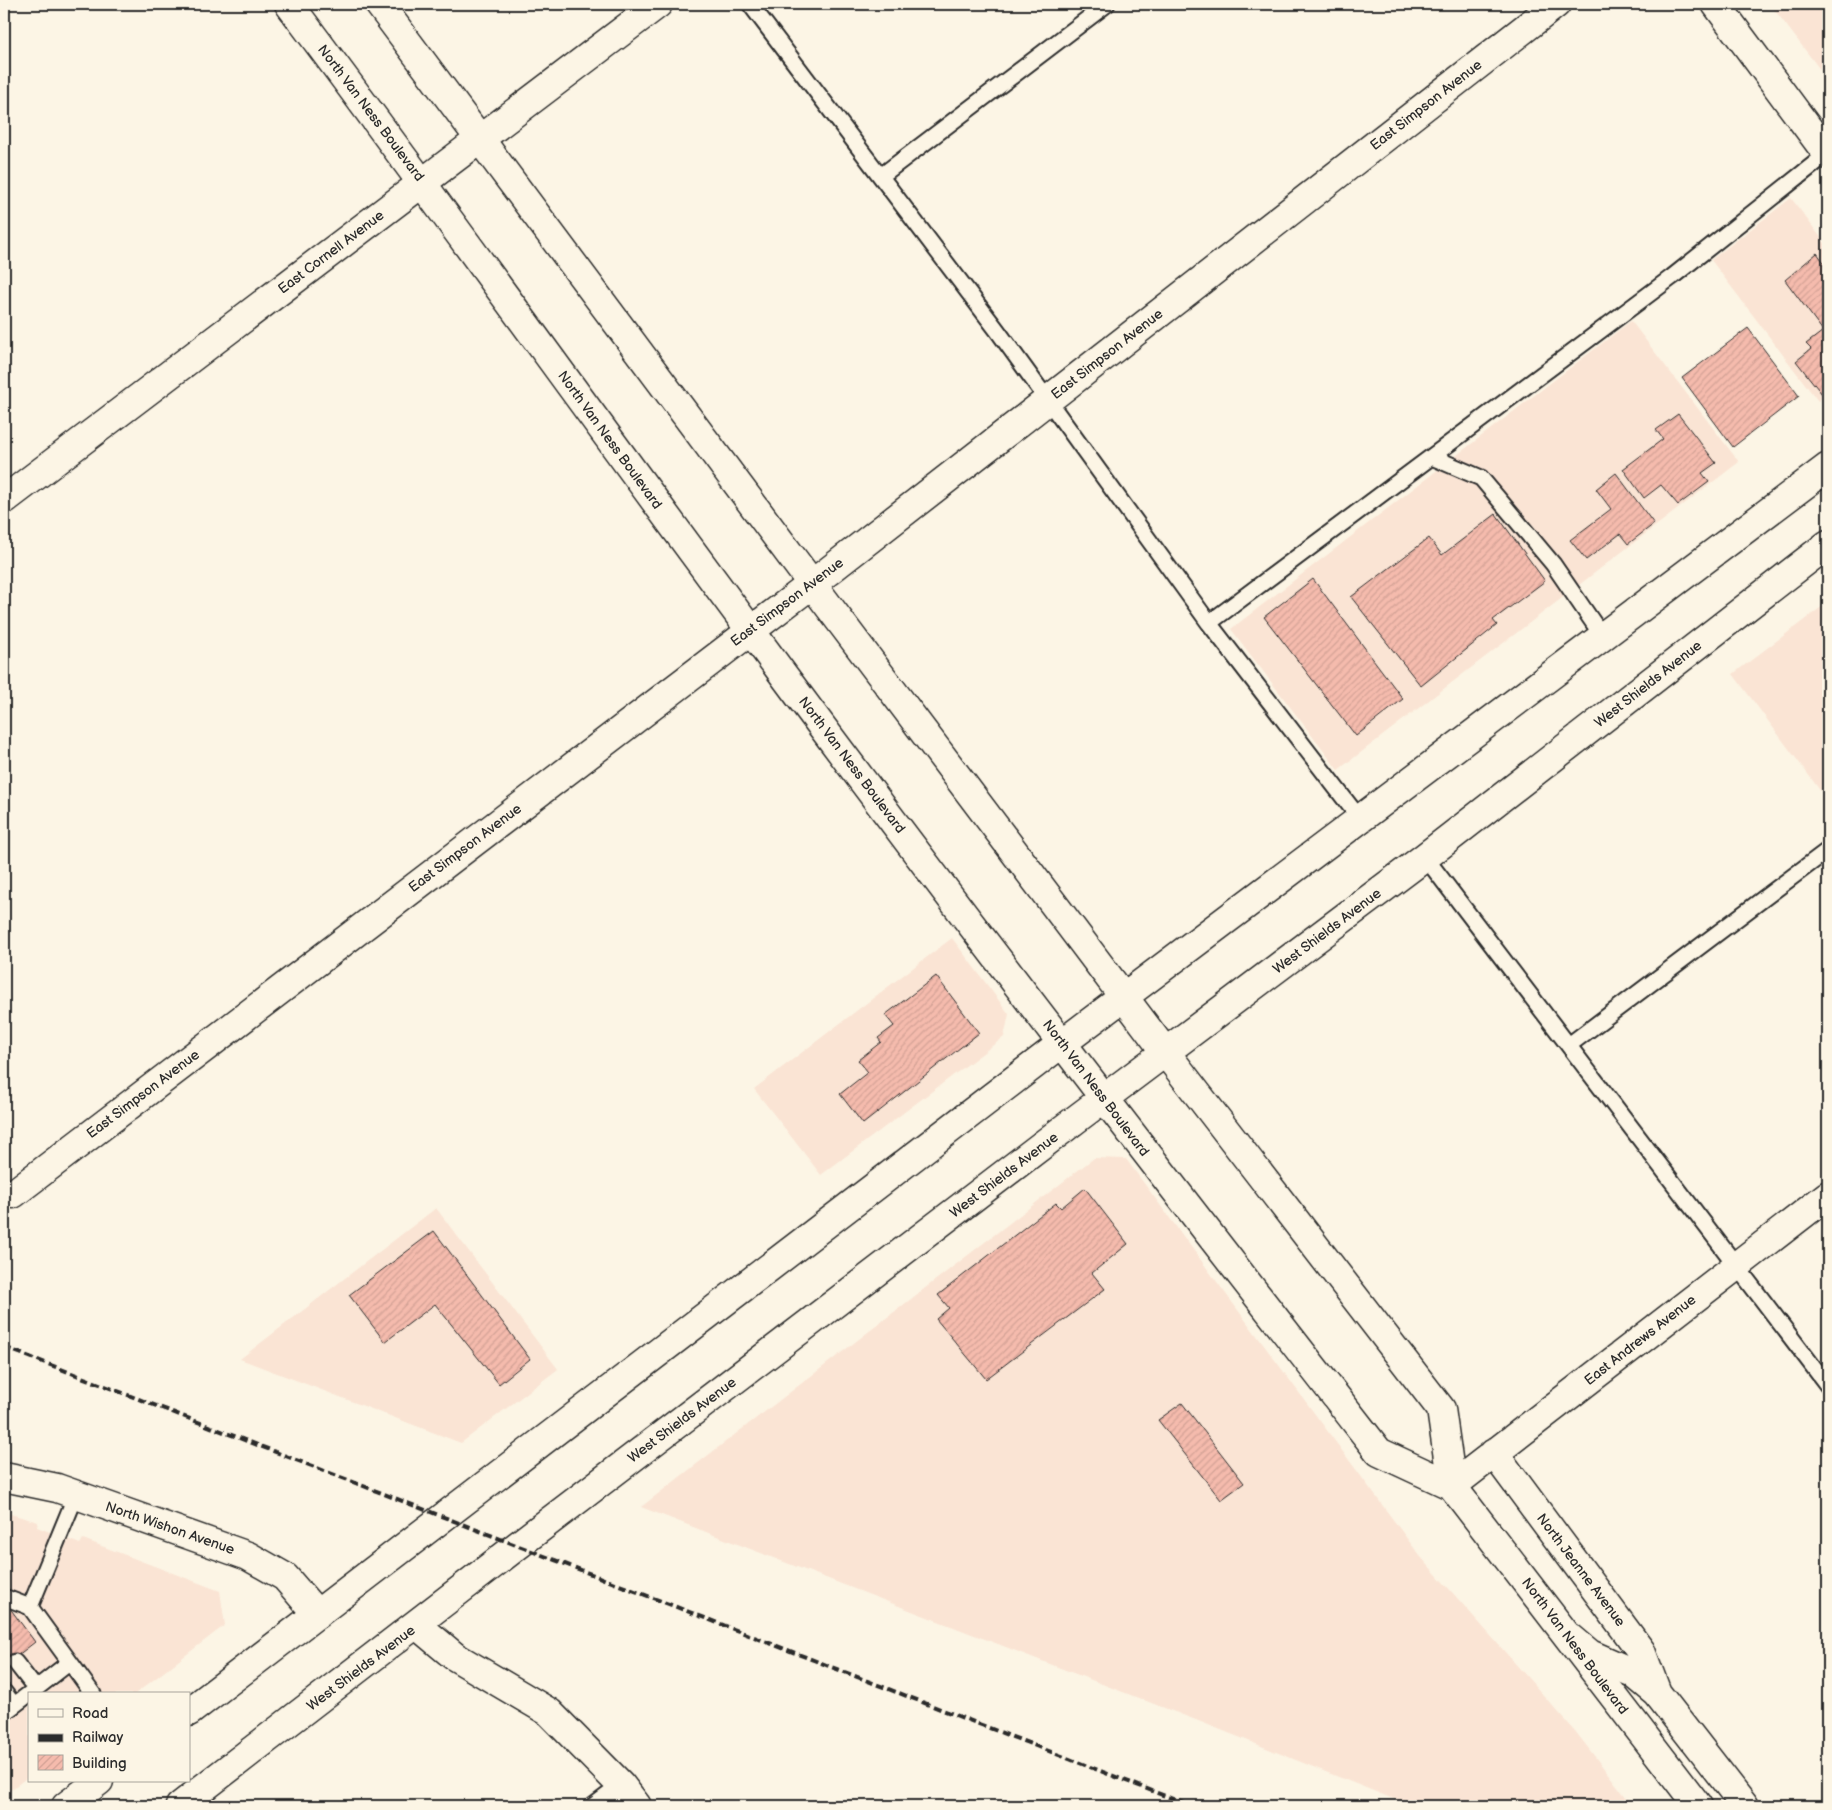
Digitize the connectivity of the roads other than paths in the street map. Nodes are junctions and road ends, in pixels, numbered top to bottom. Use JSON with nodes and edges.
{"nodes":[{"id":1,"x":289,"y":4,"type":"edge"},
{"id":2,"x":379,"y":4,"type":"edge"},
{"id":3,"x":658,"y":4,"type":"edge"},
{"id":4,"x":750,"y":4,"type":"edge"},
{"id":5,"x":1107,"y":4,"type":"edge"},
{"id":6,"x":1556,"y":4,"type":"edge"},
{"id":7,"x":1716,"y":4,"type":"edge"},
{"id":8,"x":481,"y":138,"type":"junction"},
{"id":9,"x":1828,"y":154,"type":"edge"},
{"id":10,"x":881,"y":176,"type":"junction"},
{"id":11,"x":423,"y":182,"type":"junction"},
{"id":12,"x":1047,"y":401,"type":"junction"},
{"id":13,"x":1432,"y":457,"type":"junction"},
{"id":14,"x":1828,"y":467,"type":"edge"},
{"id":15,"x":4,"y":500,"type":"edge"},
{"id":16,"x":1828,"y":544,"type":"edge"},
{"id":17,"x":812,"y":584,"type":"junction"},
{"id":18,"x":1210,"y":623,"type":"junction"},
{"id":19,"x":750,"y":630,"type":"junction"},
{"id":20,"x":1603,"y":636,"type":"junction"},
{"id":21,"x":1360,"y":819,"type":"junction"},
{"id":22,"x":1828,"y":850,"type":"edge"},
{"id":23,"x":1425,"y":857,"type":"junction"},
{"id":24,"x":1124,"y":996,"type":"junction"},
{"id":25,"x":1062,"y":1044,"type":"junction"},
{"id":26,"x":1569,"y":1045,"type":"junction"},
{"id":27,"x":1166,"y":1053,"type":"junction"},
{"id":28,"x":1103,"y":1098,"type":"junction"},
{"id":29,"x":12,"y":1194,"type":"dead end"},
{"id":30,"x":1828,"y":1195,"type":"edge"},
{"id":31,"x":1737,"y":1266,"type":"junction"},
{"id":32,"x":1828,"y":1386,"type":"edge"},
{"id":33,"x":1494,"y":1453,"type":"junction"},
{"id":34,"x":4,"y":1476,"type":"edge"},
{"id":35,"x":1452,"y":1486,"type":"junction"},
{"id":36,"x":76,"y":1495,"type":"junction"},
{"id":37,"x":4,"y":1597,"type":"edge"},
{"id":38,"x":30,"y":1607,"type":"junction"},
{"id":39,"x":317,"y":1614,"type":"junction"},
{"id":40,"x":417,"y":1625,"type":"junction"},
{"id":41,"x":1566,"y":1635,"type":"junction"},
{"id":42,"x":15,"y":1662,"type":"dead end"},
{"id":43,"x":70,"y":1662,"type":"junction"},
{"id":44,"x":4,"y":1692,"type":"edge"},
{"id":45,"x":31,"y":1692,"type":"edge"},
{"id":46,"x":92,"y":1692,"type":"edge"},
{"id":47,"x":1657,"y":1693,"type":"junction"},
{"id":48,"x":28,"y":1694,"type":"edge"},
{"id":49,"x":9,"y":1709,"type":"edge"},
{"id":50,"x":190,"y":1711,"type":"edge"},
{"id":51,"x":97,"y":1782,"type":"edge"},
{"id":52,"x":620,"y":1785,"type":"junction"},
{"id":53,"x":66,"y":1806,"type":"edge"},
{"id":54,"x":180,"y":1806,"type":"edge"},
{"id":55,"x":592,"y":1806,"type":"edge"},
{"id":56,"x":637,"y":1806,"type":"edge"},
{"id":57,"x":1698,"y":1806,"type":"edge"},
{"id":58,"x":1745,"y":1806,"type":"edge"}],
"edges":[{"from":1,"to":11,"type":"street","name":"North Van Ness Boulevard"},
{"from":2,"to":8,"type":"street","name":"North Van Ness Boulevard"},
{"from":3,"to":8,"type":"street","name":"East Cornell Avenue"},
{"from":4,"to":10,"type":"lane"},
{"from":5,"to":10,"type":"lane"},
{"from":6,"to":12,"type":"street","name":"East Simpson Avenue"},
{"from":7,"to":9,"type":"street"},
{"from":8,"to":11,"type":"street","name":"East Cornell Avenue"},
{"from":8,"to":17,"type":"street","name":"North Van Ness Boulevard"},
{"from":9,"to":13,"type":"lane"},
{"from":10,"to":12,"type":"lane"},
{"from":11,"to":15,"type":"street","name":"East Cornell Avenue"},
{"from":11,"to":19,"type":"street","name":"North Van Ness Boulevard"},
{"from":12,"to":17,"type":"street","name":"East Simpson Avenue"},
{"from":12,"to":18,"type":"lane"},
{"from":13,"to":18,"type":"lane"},
{"from":13,"to":20,"type":"lane"},
{"from":14,"to":20,"type":"street"},
{"from":16,"to":23,"type":"street","name":"West Shields Avenue"},
{"from":17,"to":19,"type":"street","name":"East Simpson Avenue"},
{"from":17,"to":24,"type":"street","name":"North Van Ness Boulevard"},
{"from":18,"to":21,"type":"lane"},
{"from":19,"to":25,"type":"street","name":"North Van Ness Boulevard"},
{"from":19,"to":29,"type":"street","name":"East Simpson Avenue"},
{"from":20,"to":21,"type":"street"},
{"from":21,"to":24,"type":"street"},
{"from":22,"to":26,"type":"lane"},
{"from":23,"to":26,"type":"lane"},
{"from":23,"to":27,"type":"street","name":"West Shields Avenue"},
{"from":24,"to":25,"type":"street"},
{"from":24,"to":27,"type":"street","name":"North Van Ness Boulevard"},
{"from":25,"to":28,"type":"street","name":"North Van Ness Boulevard"},
{"from":25,"to":39,"type":"street"},
{"from":26,"to":31,"type":"lane"},
{"from":27,"to":28,"type":"street","name":"West Shields Avenue"},
{"from":27,"to":35,"type":"street","name":"North Van Ness Boulevard"},
{"from":28,"to":35,"type":"street","name":"North Van Ness Boulevard"},
{"from":28,"to":40,"type":"street","name":"West Shields Avenue"},
{"from":30,"to":31,"type":"street","name":"East Andrews Avenue"},
{"from":31,"to":32,"type":"lane"},
{"from":31,"to":33,"type":"street","name":"East Andrews Avenue"},
{"from":33,"to":35,"type":"street","name":"East Andrews Avenue"},
{"from":33,"to":47,"type":"street","name":"North Jeanne Avenue"},
{"from":34,"to":36,"type":"street","name":"North Wishon Avenue"},
{"from":35,"to":41,"type":"street","name":"North Van Ness Boulevard"},
{"from":36,"to":38,"type":"lane"},
{"from":36,"to":39,"type":"street","name":"North Wishon Avenue"},
{"from":37,"to":38,"type":"lane"},
{"from":38,"to":43,"type":"lane"},
{"from":39,"to":50,"type":"street"},
{"from":40,"to":52,"type":"street"},
{"from":40,"to":54,"type":"street","name":"West Shields Avenue"},
{"from":41,"to":47,"type":"street","name":"North Jeanne Avenue"},
{"from":41,"to":57,"type":"street","name":"North Van Ness Boulevard"},
{"from":42,"to":45,"type":"lane"},
{"from":43,"to":45,"type":"lane"},
{"from":43,"to":46,"type":"lane"},
{"from":44,"to":49,"type":"lane"},
{"from":47,"to":58,"type":"street","name":"North Jeanne Avenue"},
{"from":48,"to":49,"type":"lane"},
{"from":51,"to":53,"type":"street"},
{"from":52,"to":55,"type":"lane"},
{"from":52,"to":56,"type":"street"}]}
